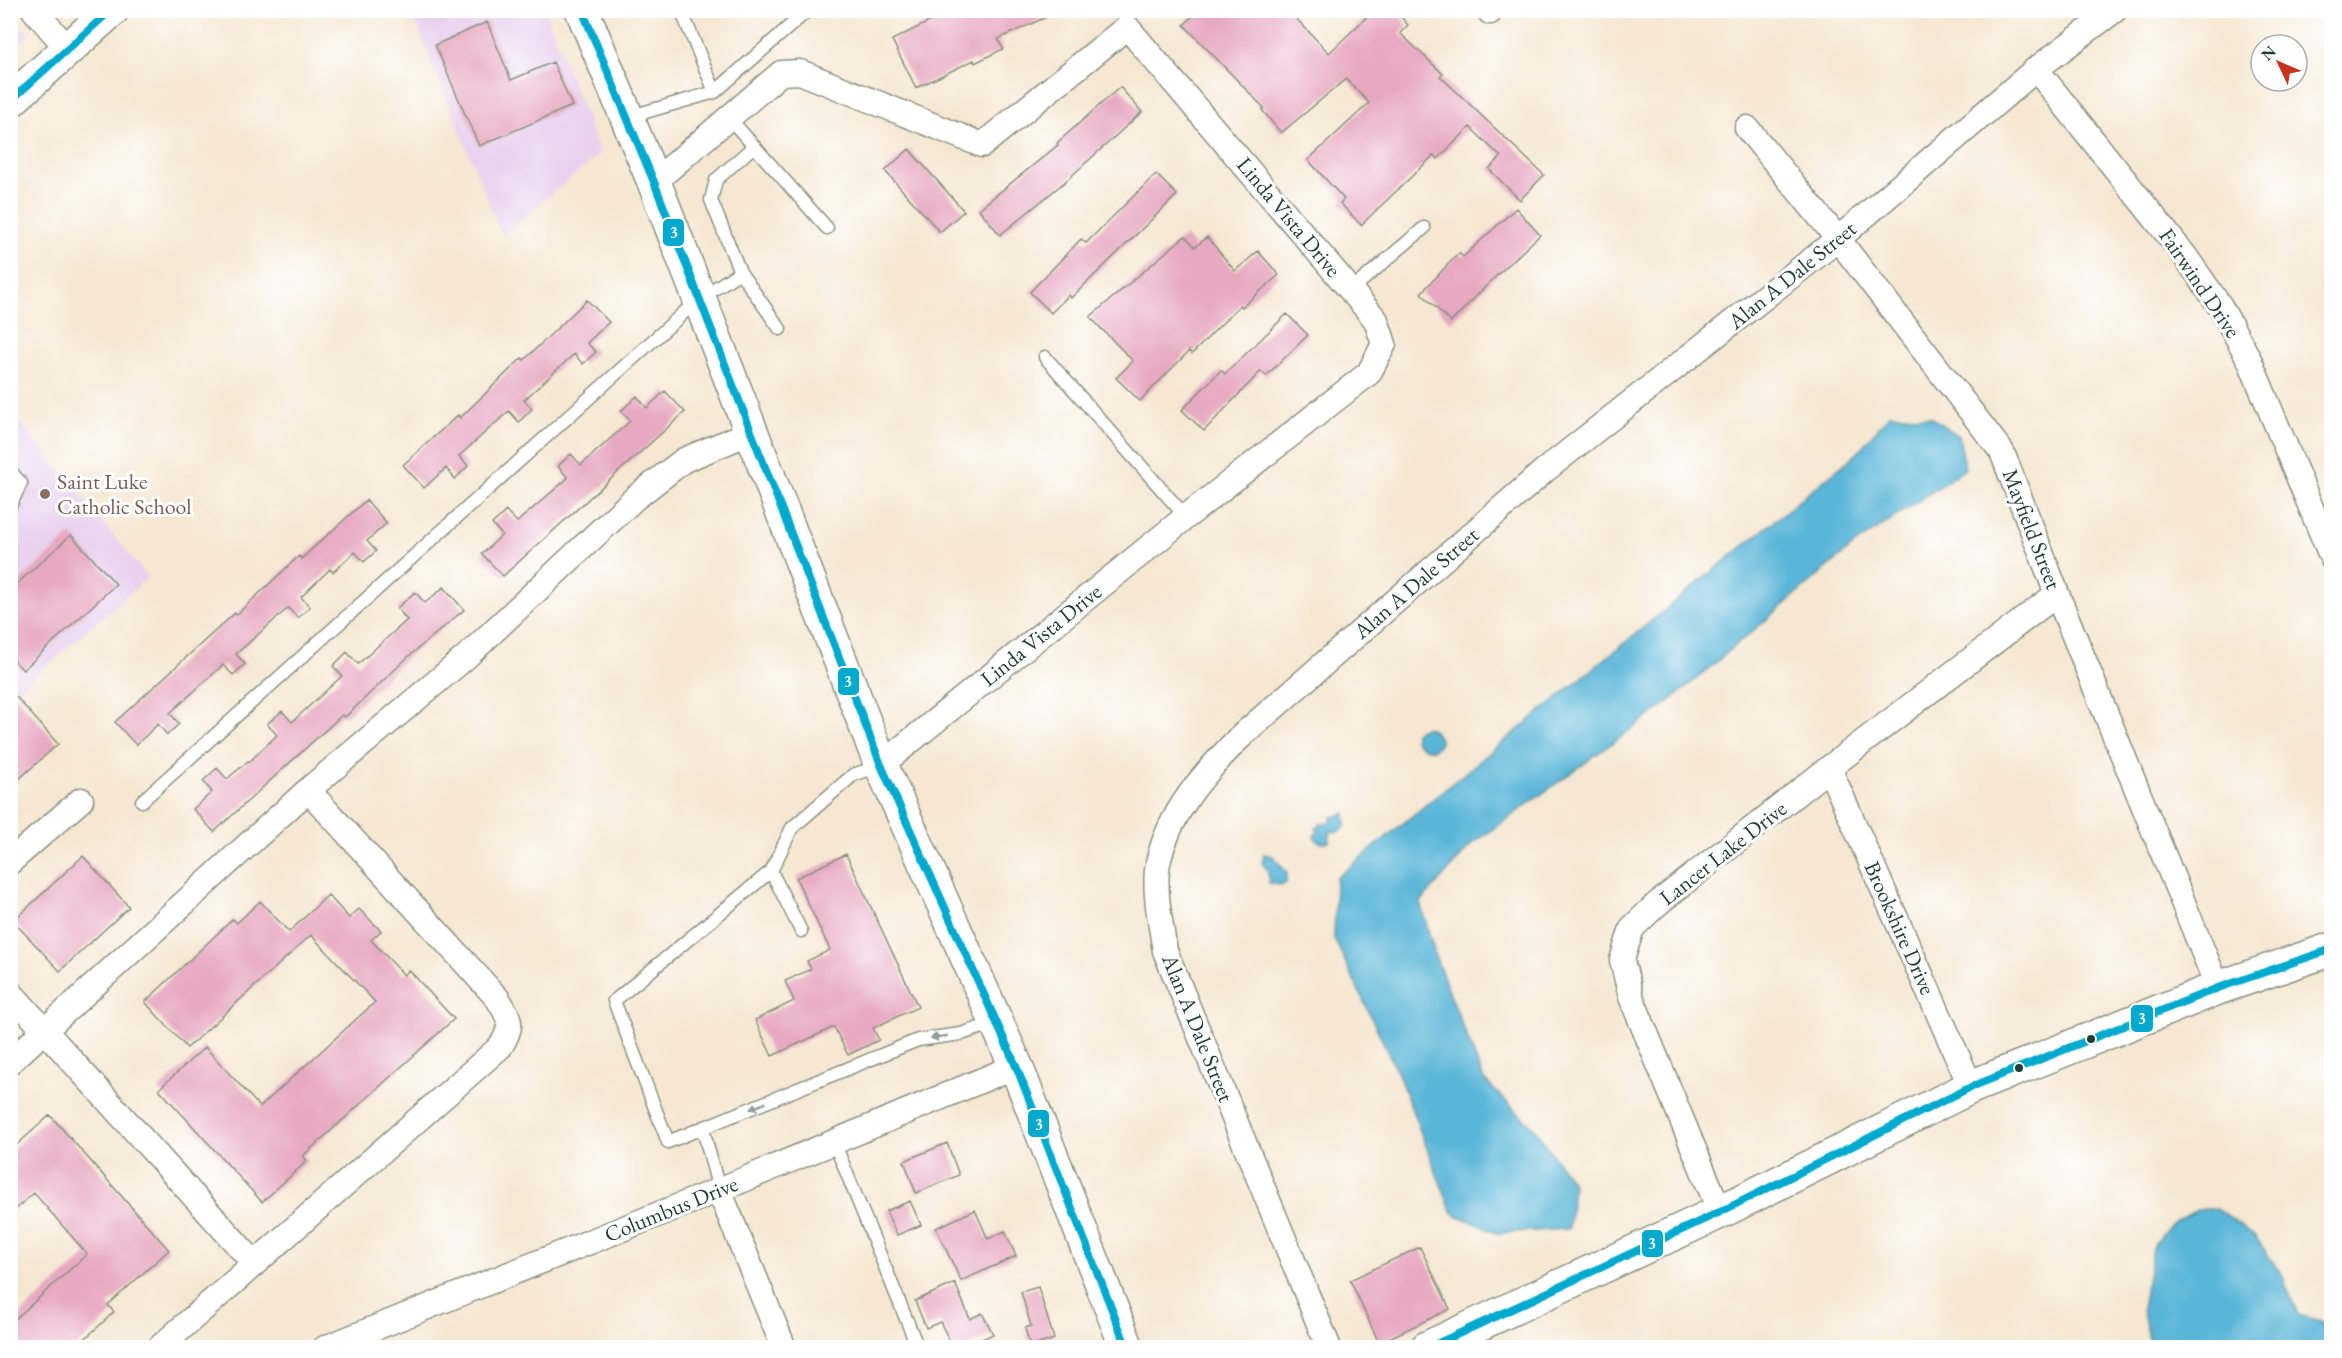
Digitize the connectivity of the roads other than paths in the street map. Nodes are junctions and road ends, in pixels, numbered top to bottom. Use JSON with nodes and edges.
{"nodes":[{"id":1,"x":34,"y":10,"type":"edge"},
{"id":2,"x":111,"y":10,"type":"edge"},
{"id":3,"x":582,"y":10,"type":"edge"},
{"id":4,"x":681,"y":10,"type":"edge"},
{"id":5,"x":808,"y":10,"type":"edge"},
{"id":6,"x":2115,"y":10,"type":"edge"},
{"id":7,"x":68,"y":49,"type":"junction"},
{"id":8,"x":2036,"y":69,"type":"junction"},
{"id":9,"x":715,"y":92,"type":"junction"},
{"id":10,"x":10,"y":101,"type":"edge"},
{"id":11,"x":627,"y":117,"type":"junction"},
{"id":12,"x":729,"y":118,"type":"junction"},
{"id":13,"x":1747,"y":128,"type":"dead end"},
{"id":14,"x":754,"y":146,"type":"junction"},
{"id":15,"x":654,"y":182,"type":"junction"},
{"id":16,"x":827,"y":228,"type":"dead end"},
{"id":17,"x":1424,"y":228,"type":"dead end"},
{"id":18,"x":1838,"y":239,"type":"junction"},
{"id":19,"x":740,"y":272,"type":"junction"},
{"id":20,"x":1351,"y":290,"type":"junction"},
{"id":21,"x":699,"y":299,"type":"junction"},
{"id":22,"x":780,"y":329,"type":"dead end"},
{"id":23,"x":1045,"y":357,"type":"dead end"},
{"id":24,"x":751,"y":432,"type":"junction"},
{"id":25,"x":10,"y":471,"type":"edge"},
{"id":26,"x":10,"y":506,"type":"edge"},
{"id":27,"x":1186,"y":517,"type":"junction"},
{"id":28,"x":2331,"y":558,"type":"edge"},
{"id":29,"x":2056,"y":594,"type":"junction"},
{"id":30,"x":881,"y":765,"type":"junction"},
{"id":31,"x":1829,"y":768,"type":"junction"},
{"id":32,"x":308,"y":790,"type":"junction"},
{"id":33,"x":81,"y":800,"type":"dead end"},
{"id":34,"x":142,"y":801,"type":"dead end"},
{"id":35,"x":10,"y":862,"type":"edge"},
{"id":36,"x":771,"y":871,"type":"junction"},
{"id":37,"x":801,"y":931,"type":"dead end"},
{"id":38,"x":2331,"y":949,"type":"edge"},
{"id":39,"x":2218,"y":988,"type":"junction"},
{"id":40,"x":10,"y":992,"type":"edge"},
{"id":41,"x":996,"y":1023,"type":"junction"},
{"id":42,"x":46,"y":1030,"type":"junction"},
{"id":43,"x":10,"y":1062,"type":"edge"},
{"id":44,"x":1016,"y":1066,"type":"junction"},
{"id":45,"x":1971,"y":1088,"type":"junction"},
{"id":46,"x":703,"y":1128,"type":"junction"},
{"id":47,"x":834,"y":1142,"type":"junction"},
{"id":48,"x":719,"y":1190,"type":"junction"},
{"id":49,"x":1720,"y":1212,"type":"junction"},
{"id":50,"x":254,"y":1263,"type":"junction"},
{"id":51,"x":159,"y":1347,"type":"edge"},
{"id":52,"x":325,"y":1347,"type":"edge"},
{"id":53,"x":784,"y":1347,"type":"edge"},
{"id":54,"x":918,"y":1347,"type":"edge"},
{"id":55,"x":1127,"y":1347,"type":"edge"},
{"id":56,"x":1329,"y":1347,"type":"edge"},
{"id":57,"x":1427,"y":1347,"type":"edge"}],
"edges":[{"from":1,"to":7,"type":"street"},
{"from":2,"to":7,"type":"street"},
{"from":3,"to":11,"type":"street"},
{"from":4,"to":9,"type":"lane"},
{"from":5,"to":9,"type":"lane"},
{"from":6,"to":8,"type":"street","name":"Alan A Dale Street"},
{"from":7,"to":10,"type":"street"},
{"from":8,"to":18,"type":"street","name":"Alan A Dale Street"},
{"from":8,"to":28,"type":"street","name":"Fairwind Drive"},
{"from":9,"to":11,"type":"lane"},
{"from":11,"to":15,"type":"street"},
{"from":12,"to":14,"type":"lane"},
{"from":12,"to":15,"type":"street","name":"Linda Vista Drive"},
{"from":12,"to":20,"type":"street","name":"Linda Vista Drive"},
{"from":13,"to":18,"type":"street","name":"Mayfield Street"},
{"from":14,"to":16,"type":"lane"},
{"from":14,"to":19,"type":"lane"},
{"from":15,"to":21,"type":"street"},
{"from":17,"to":20,"type":"lane"},
{"from":18,"to":29,"type":"street","name":"Mayfield Street"},
{"from":18,"to":56,"type":"street","name":"Alan A Dale Street"},
{"from":19,"to":21,"type":"lane"},
{"from":19,"to":22,"type":"lane"},
{"from":20,"to":27,"type":"street","name":"Linda Vista Drive"},
{"from":21,"to":24,"type":"street"},
{"from":21,"to":34,"type":"lane"},
{"from":23,"to":27,"type":"lane"},
{"from":24,"to":30,"type":"street"},
{"from":24,"to":32,"type":"street"},
{"from":25,"to":26,"type":"lane"},
{"from":27,"to":30,"type":"street","name":"Linda Vista Drive"},
{"from":29,"to":31,"type":"street","name":"Lancer Lake Drive"},
{"from":29,"to":39,"type":"street","name":"Mayfield Street"},
{"from":30,"to":36,"type":"lane"},
{"from":30,"to":41,"type":"street"},
{"from":31,"to":45,"type":"street","name":"Brookshire Drive"},
{"from":31,"to":49,"type":"street","name":"Lancer Lake Drive"},
{"from":32,"to":42,"type":"street"},
{"from":32,"to":50,"type":"street"},
{"from":33,"to":35,"type":"street"},
{"from":36,"to":37,"type":"lane"},
{"from":36,"to":46,"type":"lane"},
{"from":38,"to":39,"type":"street"},
{"from":39,"to":45,"type":"street"},
{"from":40,"to":42,"type":"street"},
{"from":41,"to":44,"type":"street"},
{"from":41,"to":46,"type":"lane","one_way":true},
{"from":42,"to":43,"type":"street"},
{"from":42,"to":50,"type":"street"},
{"from":44,"to":47,"type":"street","name":"Columbus Drive"},
{"from":44,"to":55,"type":"street"},
{"from":45,"to":49,"type":"street"},
{"from":46,"to":48,"type":"lane"},
{"from":47,"to":48,"type":"street","name":"Columbus Drive"},
{"from":47,"to":54,"type":"lane"},
{"from":48,"to":52,"type":"street","name":"Columbus Drive"},
{"from":48,"to":53,"type":"street"},
{"from":49,"to":57,"type":"street"},
{"from":50,"to":51,"type":"street"}]}
